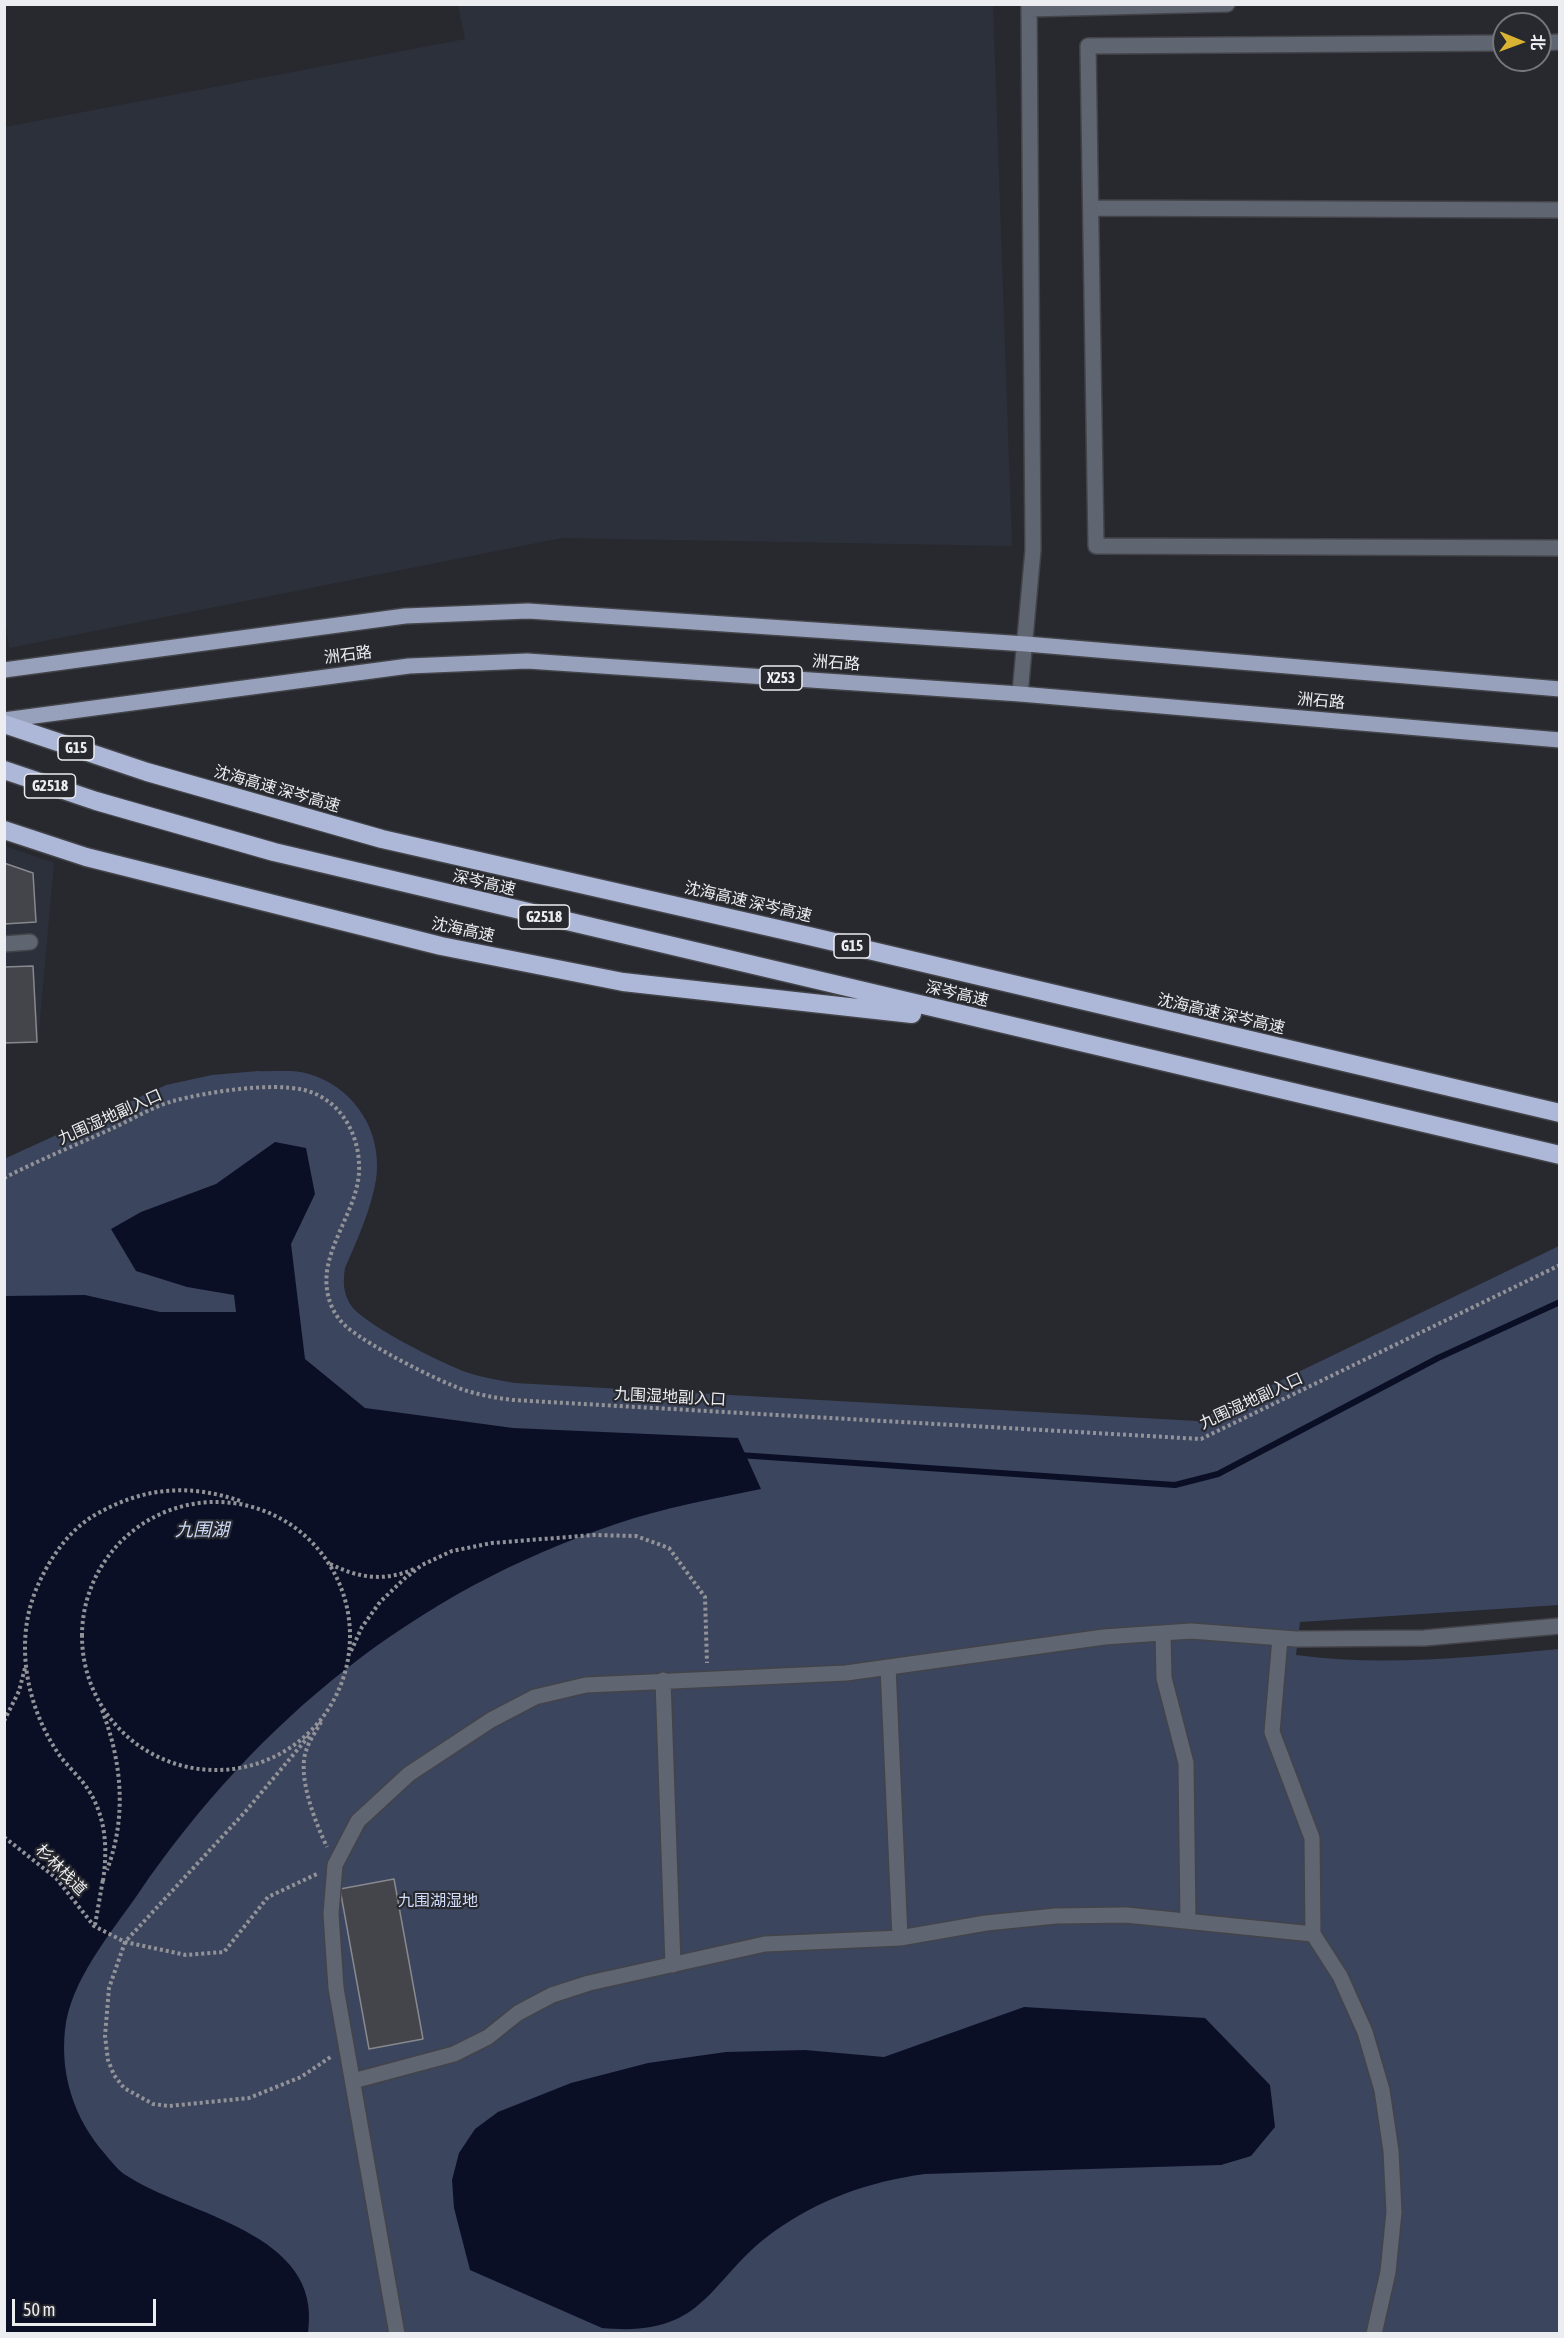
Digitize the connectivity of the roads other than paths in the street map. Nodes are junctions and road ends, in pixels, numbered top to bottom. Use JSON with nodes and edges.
{"nodes":[{"id":1,"x":1227,"y":4,"type":"edge"},
{"id":2,"x":1029,"y":7,"type":"edge"},
{"id":3,"x":1492,"y":43,"type":"edge"},
{"id":4,"x":1090,"y":208,"type":"junction"},
{"id":5,"x":1560,"y":210,"type":"edge"},
{"id":6,"x":1560,"y":548,"type":"edge"},
{"id":7,"x":1026,"y":644,"type":"junction"},
{"id":8,"x":4,"y":670,"type":"edge"},
{"id":9,"x":1560,"y":689,"type":"edge"},
{"id":10,"x":1020,"y":694,"type":"junction"},
{"id":11,"x":4,"y":722,"type":"edge"},
{"id":12,"x":1560,"y":740,"type":"edge"},
{"id":13,"x":4,"y":770,"type":"edge"},
{"id":14,"x":4,"y":830,"type":"edge"},
{"id":15,"x":30,"y":942,"type":"dead end"},
{"id":16,"x":4,"y":944,"type":"edge"},
{"id":17,"x":996,"y":1023,"type":"junction"},
{"id":18,"x":1560,"y":1113,"type":"edge"},
{"id":19,"x":1560,"y":1155,"type":"edge"},
{"id":20,"x":1560,"y":1626,"type":"edge"},
{"id":21,"x":1163,"y":1633,"type":"junction"},
{"id":22,"x":1281,"y":1638,"type":"junction"},
{"id":23,"x":888,"y":1666,"type":"junction"},
{"id":24,"x":663,"y":1680,"type":"junction"},
{"id":25,"x":1188,"y":1920,"type":"junction"},
{"id":26,"x":1313,"y":1934,"type":"junction"},
{"id":27,"x":900,"y":1938,"type":"junction"},
{"id":28,"x":673,"y":1965,"type":"junction"},
{"id":29,"x":353,"y":2081,"type":"junction"},
{"id":30,"x":396,"y":2334,"type":"edge"},
{"id":31,"x":1374,"y":2334,"type":"edge"}],
"edges":[{"from":1,"to":2,"type":"street"},
{"from":2,"to":7,"type":"street"},
{"from":3,"to":4,"type":"street"},
{"from":4,"to":5,"type":"street"},
{"from":4,"to":6,"type":"street"},
{"from":7,"to":8,"type":"main road","name":"洲石路"},
{"from":7,"to":9,"type":"main road","name":"洲石路"},
{"from":7,"to":10,"type":"street"},
{"from":10,"to":11,"type":"main road","name":"洲石路","number":"X253"},
{"from":10,"to":12,"type":"main road","name":"洲石路","number":"X253"},
{"from":11,"to":18,"type":"highway","name":"沈海高速 深岑高速","number":"G15"},
{"from":13,"to":17,"type":"highway","name":"深岑高速","number":"G2518"},
{"from":14,"to":17,"type":"highway","name":"沈海高速"},
{"from":15,"to":16,"type":"street"},
{"from":17,"to":19,"type":"highway"},
{"from":20,"to":22,"type":"street"},
{"from":21,"to":22,"type":"street"},
{"from":21,"to":23,"type":"street"},
{"from":21,"to":25,"type":"street"},
{"from":22,"to":26,"type":"street"},
{"from":23,"to":24,"type":"street"},
{"from":23,"to":27,"type":"street"},
{"from":24,"to":28,"type":"street"},
{"from":24,"to":29,"type":"street"},
{"from":25,"to":26,"type":"street"},
{"from":25,"to":27,"type":"street"},
{"from":26,"to":31,"type":"street"},
{"from":27,"to":28,"type":"street"},
{"from":28,"to":29,"type":"street"},
{"from":29,"to":30,"type":"street"}]}
